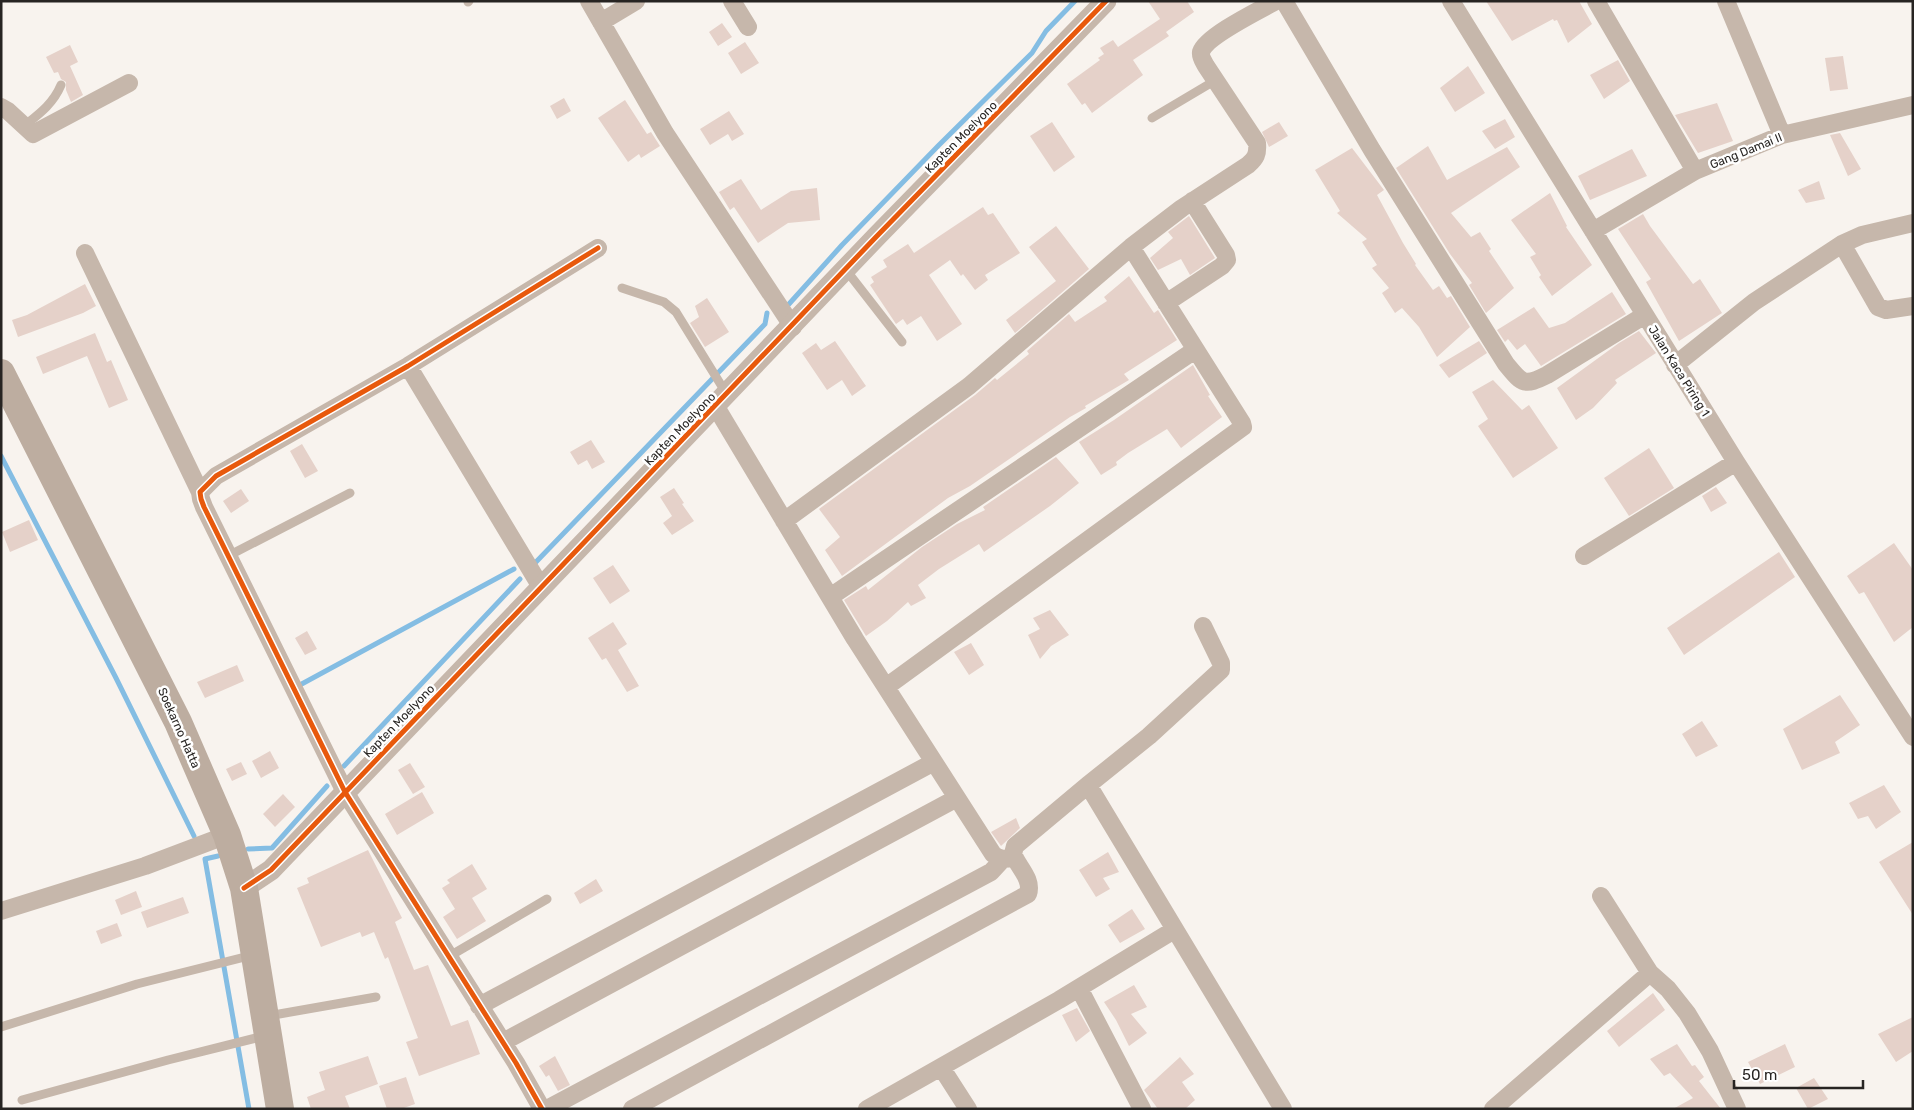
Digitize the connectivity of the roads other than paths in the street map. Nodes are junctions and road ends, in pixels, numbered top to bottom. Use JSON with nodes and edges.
{"nodes":[{"id":1,"x":588,"y":1,"type":"edge"},
{"id":2,"x":636,"y":1,"type":"edge"},
{"id":3,"x":732,"y":1,"type":"edge"},
{"id":4,"x":1106,"y":1,"type":"edge"},
{"id":5,"x":1276,"y":1,"type":"edge"},
{"id":6,"x":1284,"y":1,"type":"edge"},
{"id":7,"x":1452,"y":1,"type":"edge"},
{"id":8,"x":1596,"y":1,"type":"edge"},
{"id":9,"x":1726,"y":1,"type":"edge"},
{"id":10,"x":601,"y":22,"type":"junction"},
{"id":11,"x":748,"y":27,"type":"dead end"},
{"id":12,"x":1216,"y":80,"type":"junction"},
{"id":13,"x":129,"y":83,"type":"dead end"},
{"id":14,"x":61,"y":85,"type":"dead end"},
{"id":15,"x":1913,"y":105,"type":"edge"},
{"id":16,"x":1,"y":107,"type":"edge"},
{"id":17,"x":1152,"y":118,"type":"dead end"},
{"id":18,"x":24,"y":126,"type":"junction"},
{"id":19,"x":1782,"y":135,"type":"junction"},
{"id":20,"x":1695,"y":172,"type":"junction"},
{"id":21,"x":1192,"y":201,"type":"junction"},
{"id":22,"x":1913,"y":223,"type":"edge"},
{"id":23,"x":1593,"y":231,"type":"junction"},
{"id":24,"x":1842,"y":244,"type":"junction"},
{"id":25,"x":1131,"y":247,"type":"junction"},
{"id":26,"x":598,"y":248,"type":"dead end"},
{"id":27,"x":84,"y":253,"type":"dead end"},
{"id":28,"x":846,"y":270,"type":"junction"},
{"id":29,"x":622,"y":288,"type":"dead end"},
{"id":30,"x":1166,"y":302,"type":"junction"},
{"id":31,"x":1913,"y":306,"type":"edge"},
{"id":32,"x":1644,"y":315,"type":"junction"},
{"id":33,"x":792,"y":326,"type":"junction"},
{"id":34,"x":902,"y":342,"type":"dead end"},
{"id":35,"x":1195,"y":350,"type":"junction"},
{"id":36,"x":1675,"y":365,"type":"junction"},
{"id":37,"x":408,"y":366,"type":"junction"},
{"id":38,"x":1,"y":373,"type":"edge"},
{"id":39,"x":722,"y":400,"type":"junction"},
{"id":40,"x":1736,"y":462,"type":"junction"},
{"id":41,"x":200,"y":492,"type":"junction"},
{"id":42,"x":350,"y":493,"type":"dead end"},
{"id":43,"x":784,"y":521,"type":"junction"},
{"id":44,"x":228,"y":556,"type":"junction"},
{"id":45,"x":1584,"y":556,"type":"dead end"},
{"id":46,"x":541,"y":587,"type":"junction"},
{"id":47,"x":830,"y":597,"type":"junction"},
{"id":48,"x":1203,"y":626,"type":"dead end"},
{"id":49,"x":886,"y":687,"type":"junction"},
{"id":50,"x":1913,"y":737,"type":"edge"},
{"id":51,"x":934,"y":762,"type":"junction"},
{"id":52,"x":1088,"y":785,"type":"junction"},
{"id":53,"x":345,"y":792,"type":"junction"},
{"id":54,"x":957,"y":798,"type":"junction"},
{"id":55,"x":227,"y":835,"type":"junction"},
{"id":56,"x":1008,"y":858,"type":"junction"},
{"id":57,"x":244,"y":888,"type":"junction"},
{"id":58,"x":1601,"y":896,"type":"dead end"},
{"id":59,"x":547,"y":899,"type":"dead end"},
{"id":60,"x":1,"y":911,"type":"edge"},
{"id":61,"x":1174,"y":930,"type":"junction"},
{"id":62,"x":255,"y":954,"type":"junction"},
{"id":63,"x":448,"y":958,"type":"junction"},
{"id":64,"x":1650,"y":973,"type":"junction"},
{"id":65,"x":1079,"y":988,"type":"junction"},
{"id":66,"x":376,"y":997,"type":"dead end"},
{"id":67,"x":479,"y":1006,"type":"junction"},
{"id":68,"x":267,"y":1025,"type":"junction"},
{"id":69,"x":1,"y":1027,"type":"edge"},
{"id":70,"x":503,"y":1042,"type":"junction"},
{"id":71,"x":941,"y":1067,"type":"junction"},
{"id":72,"x":22,"y":1100,"type":"dead end"},
{"id":73,"x":280,"y":1109,"type":"edge"},
{"id":74,"x":542,"y":1109,"type":"edge"},
{"id":75,"x":547,"y":1109,"type":"edge"},
{"id":76,"x":632,"y":1109,"type":"edge"},
{"id":77,"x":867,"y":1109,"type":"edge"},
{"id":78,"x":968,"y":1109,"type":"edge"},
{"id":79,"x":1142,"y":1109,"type":"edge"},
{"id":80,"x":1283,"y":1109,"type":"edge"},
{"id":81,"x":1493,"y":1109,"type":"edge"},
{"id":82,"x":1737,"y":1109,"type":"edge"}],
"edges":[{"from":1,"to":10,"type":"street"},
{"from":2,"to":10,"type":"street"},
{"from":3,"to":11,"type":"street"},
{"from":4,"to":28,"type":"street","name":"Kapten Moelyono"},
{"from":5,"to":12,"type":"street"},
{"from":6,"to":32,"type":"street"},
{"from":7,"to":23,"type":"street","name":"Jalan Kaca Piring 1"},
{"from":8,"to":20,"type":"street"},
{"from":9,"to":19,"type":"street"},
{"from":10,"to":33,"type":"street"},
{"from":12,"to":17,"type":"lane"},
{"from":12,"to":21,"type":"street"},
{"from":13,"to":18,"type":"street"},
{"from":14,"to":18,"type":"lane"},
{"from":15,"to":19,"type":"street","name":"Gang Damai II"},
{"from":16,"to":18,"type":"street"},
{"from":19,"to":20,"type":"street","name":"Gang Damai II"},
{"from":20,"to":23,"type":"street","name":"Gang Damai II"},
{"from":21,"to":25,"type":"street"},
{"from":21,"to":30,"type":"street"},
{"from":22,"to":24,"type":"street"},
{"from":23,"to":32,"type":"street","name":"Jalan Kaca Piring 1"},
{"from":24,"to":31,"type":"street"},
{"from":24,"to":36,"type":"street"},
{"from":25,"to":30,"type":"street"},
{"from":25,"to":43,"type":"street"},
{"from":26,"to":37,"type":"street"},
{"from":27,"to":41,"type":"street"},
{"from":28,"to":33,"type":"street","name":"Kapten Moelyono"},
{"from":28,"to":34,"type":"lane"},
{"from":29,"to":39,"type":"lane"},
{"from":30,"to":35,"type":"street"},
{"from":32,"to":36,"type":"street","name":"Jalan Kaca Piring 1"},
{"from":33,"to":39,"type":"street","name":"Kapten Moelyono"},
{"from":35,"to":47,"type":"street"},
{"from":35,"to":49,"type":"street"},
{"from":36,"to":40,"type":"street","name":"Jalan Kaca Piring 1"},
{"from":37,"to":41,"type":"street"},
{"from":37,"to":46,"type":"street"},
{"from":38,"to":55,"type":"main road","name":"Soekarno Hatta"},
{"from":39,"to":43,"type":"street"},
{"from":39,"to":46,"type":"street","name":"Kapten Moelyono"},
{"from":40,"to":45,"type":"street"},
{"from":40,"to":50,"type":"street","name":"Jalan Kaca Piring 1"},
{"from":41,"to":44,"type":"street"},
{"from":42,"to":44,"type":"lane"},
{"from":43,"to":47,"type":"street"},
{"from":44,"to":53,"type":"street"},
{"from":46,"to":53,"type":"street","name":"Kapten Moelyono"},
{"from":47,"to":49,"type":"street"},
{"from":48,"to":52,"type":"street"},
{"from":49,"to":51,"type":"street"},
{"from":51,"to":54,"type":"street"},
{"from":51,"to":67,"type":"street"},
{"from":52,"to":56,"type":"street"},
{"from":52,"to":61,"type":"street"},
{"from":53,"to":57,"type":"street","name":"Kapten Moelyono"},
{"from":53,"to":63,"type":"street"},
{"from":54,"to":56,"type":"street"},
{"from":54,"to":70,"type":"street"},
{"from":55,"to":57,"type":"main road","name":"Soekarno Hatta"},
{"from":55,"to":60,"type":"street"},
{"from":56,"to":75,"type":"street"},
{"from":56,"to":76,"type":"street"},
{"from":57,"to":62,"type":"main road","name":"Soekarno Hatta"},
{"from":58,"to":64,"type":"street"},
{"from":59,"to":63,"type":"lane"},
{"from":61,"to":65,"type":"street"},
{"from":61,"to":80,"type":"street"},
{"from":62,"to":68,"type":"main road","name":"Soekarno Hatta"},
{"from":62,"to":69,"type":"lane"},
{"from":63,"to":67,"type":"street"},
{"from":64,"to":81,"type":"street"},
{"from":64,"to":82,"type":"street"},
{"from":65,"to":71,"type":"street"},
{"from":65,"to":79,"type":"street"},
{"from":66,"to":68,"type":"lane"},
{"from":67,"to":70,"type":"street"},
{"from":68,"to":72,"type":"lane"},
{"from":68,"to":73,"type":"main road","name":"Soekarno Hatta"},
{"from":70,"to":74,"type":"street"},
{"from":71,"to":77,"type":"street"},
{"from":71,"to":78,"type":"street"}]}
